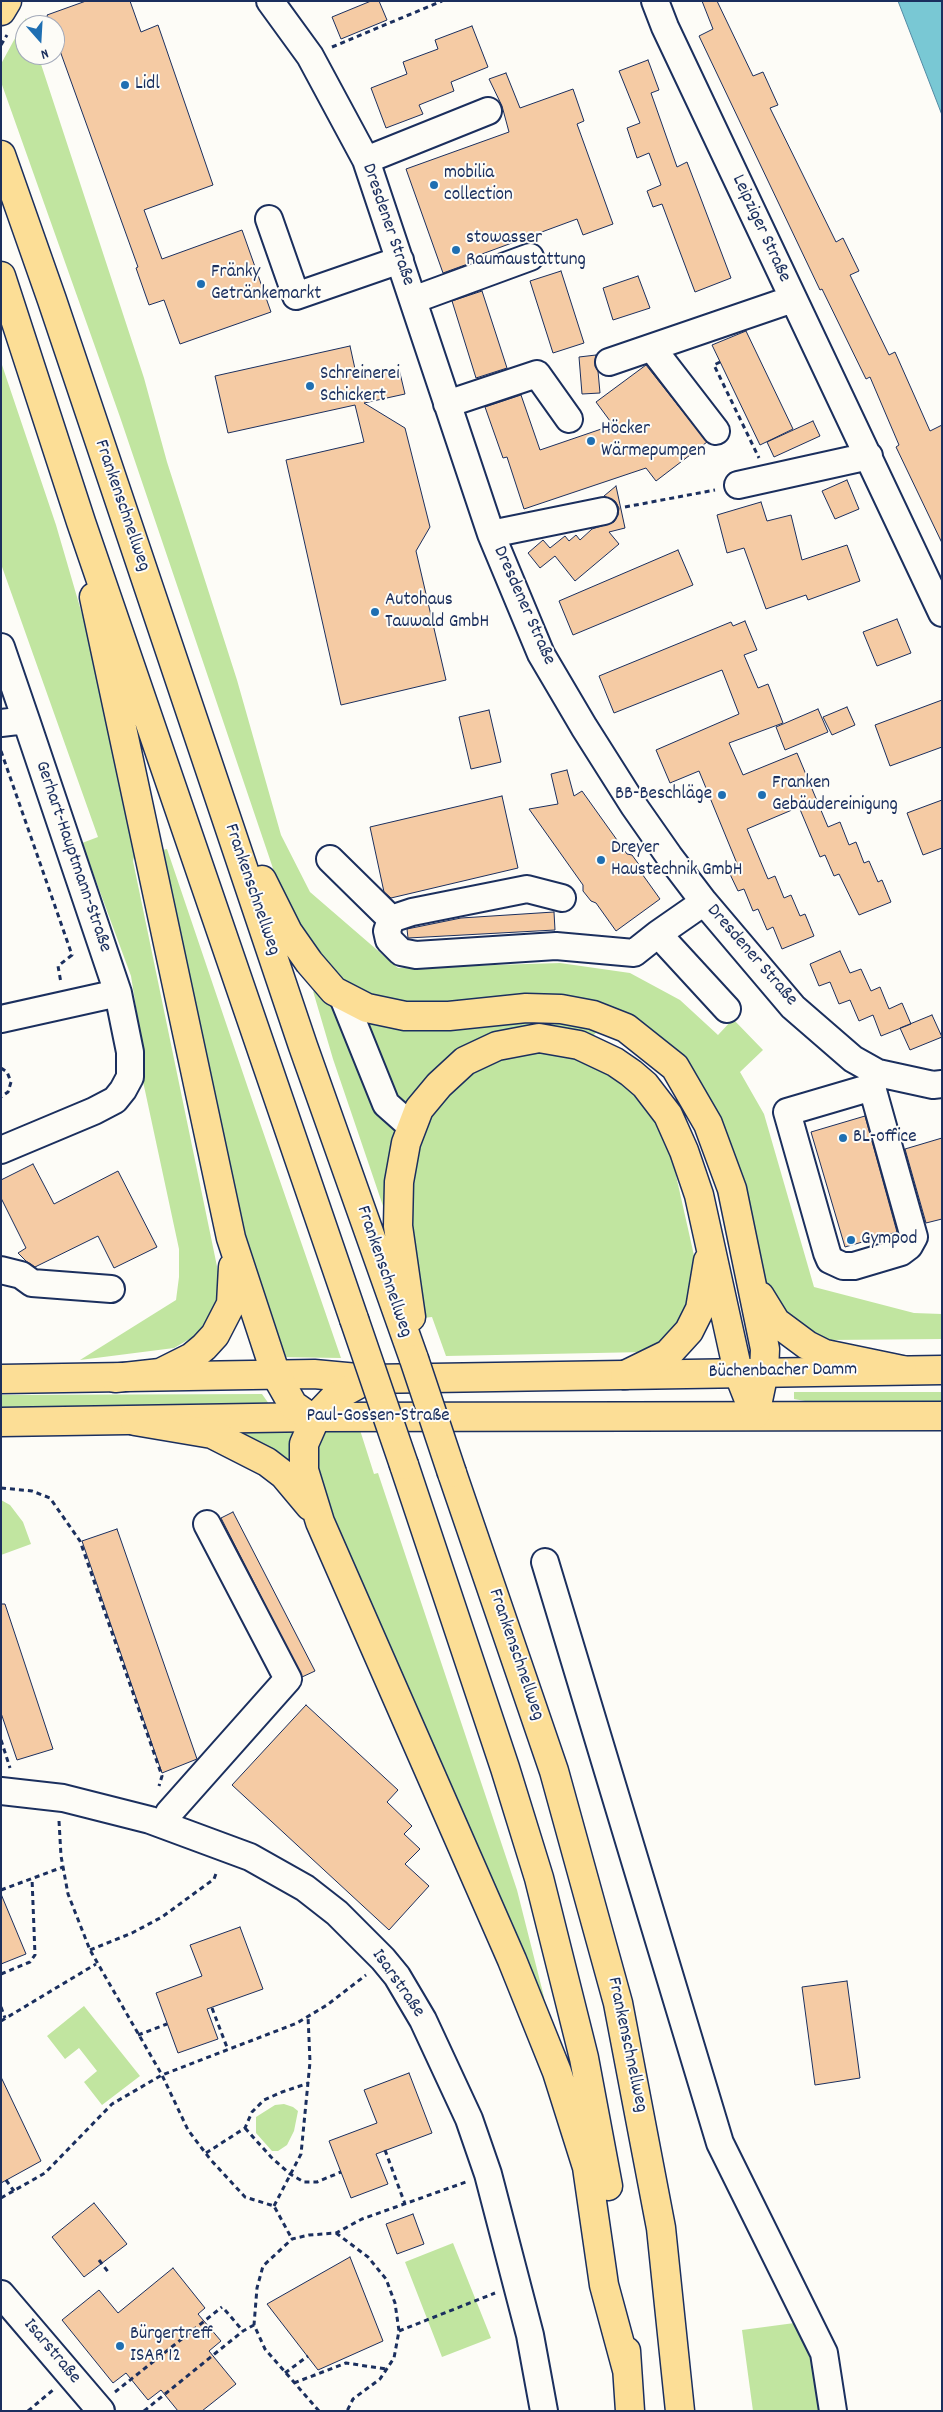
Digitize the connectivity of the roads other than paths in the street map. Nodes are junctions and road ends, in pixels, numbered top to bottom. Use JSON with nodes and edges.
{"nodes":[{"id":1,"x":7,"y":1,"type":"edge"},
{"id":2,"x":270,"y":1,"type":"edge"},
{"id":3,"x":656,"y":1,"type":"edge"},
{"id":4,"x":1,"y":11,"type":"edge"},
{"id":5,"x":488,"y":111,"type":"dead end"},
{"id":6,"x":1,"y":155,"type":"edge"},
{"id":7,"x":366,"y":160,"type":"junction"},
{"id":8,"x":269,"y":219,"type":"dead end"},
{"id":9,"x":530,"y":257,"type":"dead end"},
{"id":10,"x":400,"y":260,"type":"junction"},
{"id":11,"x":1,"y":276,"type":"edge"},
{"id":12,"x":793,"y":299,"type":"junction"},
{"id":13,"x":413,"y":300,"type":"junction"},
{"id":14,"x":652,"y":348,"type":"junction"},
{"id":15,"x":609,"y":362,"type":"dead end"},
{"id":16,"x":447,"y":404,"type":"junction"},
{"id":17,"x":569,"y":419,"type":"dead end"},
{"id":18,"x":716,"y":431,"type":"dead end"},
{"id":19,"x":869,"y":456,"type":"junction"},
{"id":20,"x":738,"y":485,"type":"road end"},
{"id":21,"x":604,"y":511,"type":"road end"},
{"id":22,"x":81,"y":522,"type":"junction"},
{"id":23,"x":491,"y":534,"type":"junction"},
{"id":24,"x":942,"y":613,"type":"edge"},
{"id":25,"x":1,"y":647,"type":"edge"},
{"id":26,"x":14,"y":722,"type":"edge"},
{"id":27,"x":219,"y":796,"type":"junction"},
{"id":28,"x":330,"y":858,"type":"dead end"},
{"id":29,"x":562,"y":898,"type":"dead end"},
{"id":30,"x":704,"y":902,"type":"junction"},
{"id":31,"x":391,"y":919,"type":"junction"},
{"id":32,"x":658,"y":934,"type":"junction"},
{"id":33,"x":118,"y":994,"type":"junction"},
{"id":34,"x":342,"y":995,"type":"junction"},
{"id":35,"x":727,"y":1009,"type":"dead end"},
{"id":36,"x":1,"y":1019,"type":"edge"},
{"id":37,"x":875,"y":1080,"type":"junction"},
{"id":38,"x":942,"y":1084,"type":"edge"},
{"id":39,"x":412,"y":1127,"type":"junction"},
{"id":40,"x":1,"y":1150,"type":"edge"},
{"id":41,"x":231,"y":1238,"type":"junction"},
{"id":42,"x":710,"y":1245,"type":"junction"},
{"id":43,"x":2,"y":1263,"type":"edge"},
{"id":44,"x":753,"y":1284,"type":"junction"},
{"id":45,"x":111,"y":1288,"type":"dead end"},
{"id":46,"x":414,"y":1359,"type":"junction"},
{"id":47,"x":902,"y":1370,"type":"junction"},
{"id":48,"x":942,"y":1370,"type":"edge"},
{"id":49,"x":751,"y":1372,"type":"junction"},
{"id":50,"x":276,"y":1375,"type":"junction"},
{"id":51,"x":625,"y":1375,"type":"junction"},
{"id":52,"x":115,"y":1378,"type":"junction"},
{"id":53,"x":1,"y":1379,"type":"edge"},
{"id":54,"x":368,"y":1379,"type":"junction"},
{"id":55,"x":755,"y":1415,"type":"junction"},
{"id":56,"x":942,"y":1416,"type":"edge"},
{"id":57,"x":313,"y":1417,"type":"junction"},
{"id":58,"x":135,"y":1421,"type":"junction"},
{"id":59,"x":1,"y":1422,"type":"edge"},
{"id":60,"x":320,"y":1522,"type":"junction"},
{"id":61,"x":207,"y":1524,"type":"dead end"},
{"id":62,"x":545,"y":1562,"type":"dead end"},
{"id":63,"x":1,"y":1791,"type":"edge"},
{"id":64,"x":157,"y":1822,"type":"junction"},
{"id":65,"x":1,"y":2294,"type":"edge"},
{"id":66,"x":627,"y":2370,"type":"junction"},
{"id":67,"x":99,"y":2408,"type":"edge"},
{"id":68,"x":544,"y":2411,"type":"edge"},
{"id":69,"x":630,"y":2411,"type":"edge"},
{"id":70,"x":680,"y":2411,"type":"edge"},
{"id":71,"x":834,"y":2411,"type":"edge"}],
"edges":[{"from":1,"to":4,"type":"main road"},
{"from":2,"to":7,"type":"street","name":"Dresdener Straße"},
{"from":3,"to":12,"type":"street","name":"Leipziger Straße"},
{"from":5,"to":7,"type":"street"},
{"from":6,"to":27,"type":"main road","name":"Frankenschnellweg"},
{"from":7,"to":10,"type":"street","name":"Dresdener Straße"},
{"from":8,"to":10,"type":"street"},
{"from":9,"to":13,"type":"street"},
{"from":10,"to":13,"type":"street","name":"Dresdener Straße"},
{"from":11,"to":22,"type":"main road"},
{"from":12,"to":14,"type":"street"},
{"from":12,"to":19,"type":"street","name":"Leipziger Straße"},
{"from":13,"to":16,"type":"street","name":"Dresdener Straße"},
{"from":14,"to":15,"type":"street"},
{"from":14,"to":18,"type":"street"},
{"from":16,"to":17,"type":"street"},
{"from":16,"to":23,"type":"street","name":"Dresdener Straße"},
{"from":19,"to":20,"type":"street"},
{"from":19,"to":24,"type":"street","name":"Leipziger Straße"},
{"from":21,"to":23,"type":"street"},
{"from":22,"to":41,"type":"main road"},
{"from":22,"to":66,"type":"main road","bridge":true},
{"from":23,"to":30,"type":"street","name":"Dresdener Straße"},
{"from":25,"to":26,"type":"street","name":"Gerhart-Hauptmann-Straße"},
{"from":26,"to":33,"type":"street","name":"Gerhart-Hauptmann-Straße"},
{"from":27,"to":34,"type":"main road"},
{"from":27,"to":46,"type":"main road","name":"Frankenschnellweg"},
{"from":28,"to":31,"type":"street"},
{"from":29,"to":31,"type":"street"},
{"from":30,"to":32,"type":"street"},
{"from":30,"to":37,"type":"street","name":"Dresdener Straße"},
{"from":31,"to":32,"type":"street"},
{"from":32,"to":35,"type":"street"},
{"from":33,"to":36,"type":"street"},
{"from":33,"to":40,"type":"street","name":"Gerhart-Hauptmann-Straße"},
{"from":34,"to":39,"type":"street"},
{"from":34,"to":44,"type":"main road"},
{"from":37,"to":37,"type":"street"},
{"from":37,"to":38,"type":"street","name":"Dresdener Straße"},
{"from":39,"to":42,"type":"main road"},
{"from":39,"to":46,"type":"main road"},
{"from":41,"to":50,"type":"main road"},
{"from":41,"to":52,"type":"main road"},
{"from":42,"to":49,"type":"main road"},
{"from":42,"to":51,"type":"main road"},
{"from":43,"to":45,"type":"street"},
{"from":44,"to":47,"type":"main road"},
{"from":44,"to":49,"type":"main road"},
{"from":46,"to":70,"type":"main road","name":"Frankenschnellweg","bridge":true},
{"from":47,"to":48,"type":"main road","name":"Büchenbacher Damm"},
{"from":47,"to":49,"type":"main road","name":"Büchenbacher Damm"},
{"from":49,"to":51,"type":"main road","name":"Büchenbacher Damm"},
{"from":49,"to":55,"type":"main road"},
{"from":50,"to":52,"type":"main road","name":"Paul-Gossen-Straße"},
{"from":50,"to":54,"type":"main road","name":"Paul-Gossen-Straße"},
{"from":50,"to":57,"type":"main road"},
{"from":51,"to":54,"type":"main road","name":"Paul-Gossen-Straße"},
{"from":52,"to":53,"type":"main road","name":"Paul-Gossen-Straße"},
{"from":54,"to":57,"type":"main road"},
{"from":55,"to":56,"type":"main road"},
{"from":55,"to":57,"type":"main road","name":"Paul-Gossen-Straße"},
{"from":57,"to":58,"type":"main road","name":"Paul-Gossen-Straße"},
{"from":57,"to":60,"type":"main road"},
{"from":58,"to":59,"type":"main road","name":"Paul-Gossen-Straße"},
{"from":58,"to":60,"type":"main road"},
{"from":60,"to":66,"type":"main road"},
{"from":61,"to":64,"type":"street"},
{"from":62,"to":71,"type":"street"},
{"from":63,"to":64,"type":"street","name":"Isarstraße"},
{"from":64,"to":68,"type":"street","name":"Isarstraße"},
{"from":65,"to":67,"type":"street","name":"Isarstraße"},
{"from":66,"to":69,"type":"main road"}]}
